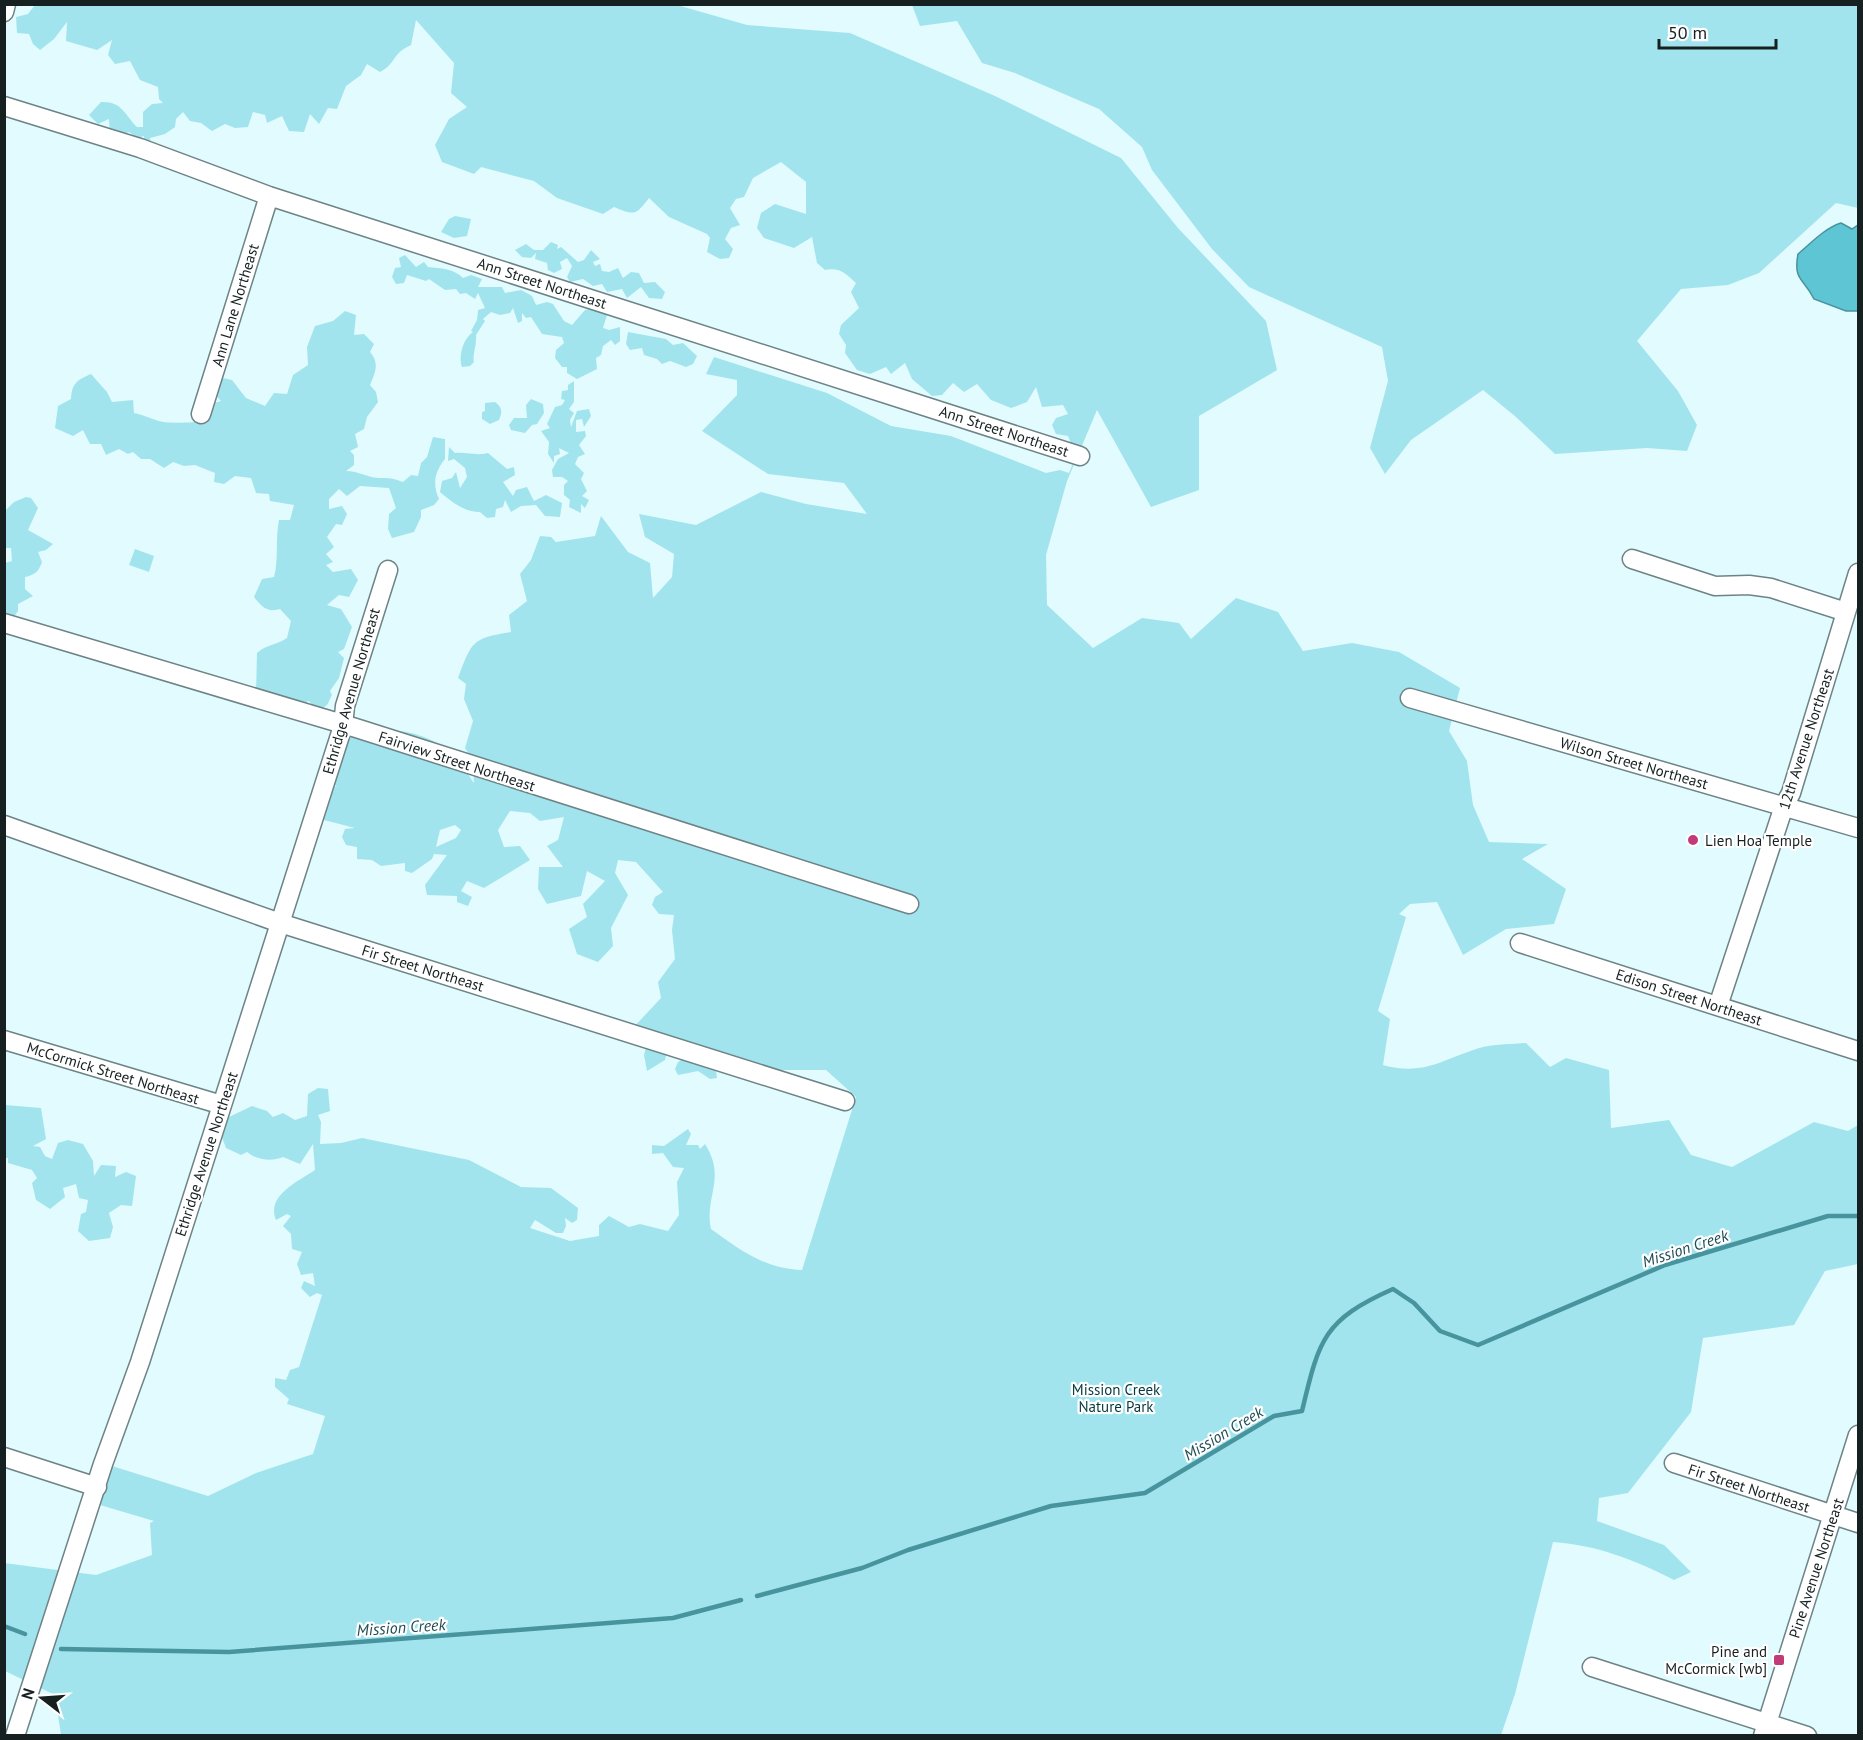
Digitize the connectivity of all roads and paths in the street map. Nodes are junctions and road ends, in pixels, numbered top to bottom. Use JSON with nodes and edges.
{"nodes":[{"id":1,"x":6,"y":4,"type":"edge"},
{"id":2,"x":4,"y":12,"type":"edge"},
{"id":3,"x":4,"y":106,"type":"edge"},
{"id":4,"x":269,"y":196,"type":"junction"},
{"id":5,"x":201,"y":414,"type":"dead end"},
{"id":6,"x":1080,"y":456,"type":"dead end"},
{"id":7,"x":1632,"y":559,"type":"dead end"},
{"id":8,"x":388,"y":570,"type":"dead end"},
{"id":9,"x":1858,"y":573,"type":"edge"},
{"id":10,"x":1846,"y":612,"type":"junction"},
{"id":11,"x":4,"y":623,"type":"edge"},
{"id":12,"x":1410,"y":698,"type":"dead end"},
{"id":13,"x":343,"y":726,"type":"junction"},
{"id":14,"x":1784,"y":806,"type":"junction"},
{"id":15,"x":4,"y":825,"type":"edge"},
{"id":16,"x":1858,"y":828,"type":"edge"},
{"id":17,"x":909,"y":904,"type":"dead end"},
{"id":18,"x":280,"y":923,"type":"junction"},
{"id":19,"x":1520,"y":943,"type":"dead end"},
{"id":20,"x":1718,"y":1006,"type":"junction"},
{"id":21,"x":4,"y":1040,"type":"edge"},
{"id":22,"x":1858,"y":1051,"type":"edge"},
{"id":23,"x":845,"y":1101,"type":"dead end"},
{"id":24,"x":222,"y":1105,"type":"junction"},
{"id":25,"x":1858,"y":1435,"type":"edge"},
{"id":26,"x":4,"y":1457,"type":"edge"},
{"id":27,"x":1674,"y":1463,"type":"dead end"},
{"id":28,"x":96,"y":1487,"type":"junction"},
{"id":29,"x":1833,"y":1515,"type":"junction"},
{"id":30,"x":1858,"y":1523,"type":"edge"},
{"id":31,"x":1592,"y":1667,"type":"dead end"},
{"id":32,"x":1765,"y":1729,"type":"edge"},
{"id":33,"x":15,"y":1736,"type":"edge"},
{"id":34,"x":1807,"y":1736,"type":"edge"}],
"edges":[{"from":1,"to":2,"type":"street"},
{"from":3,"to":4,"type":"street","name":"Ann Street Northeast"},
{"from":4,"to":5,"type":"street","name":"Ann Lane Northeast"},
{"from":4,"to":6,"type":"street","name":"Ann Street Northeast"},
{"from":7,"to":10,"type":"street"},
{"from":8,"to":13,"type":"street","name":"Ethridge Avenue Northeast"},
{"from":9,"to":10,"type":"street","name":"12th Avenue Northeast"},
{"from":10,"to":14,"type":"street","name":"12th Avenue Northeast"},
{"from":11,"to":13,"type":"street","name":"Fairview Street Northeast"},
{"from":12,"to":14,"type":"street","name":"Wilson Street Northeast"},
{"from":13,"to":17,"type":"street","name":"Fairview Street Northeast"},
{"from":13,"to":18,"type":"street","name":"Ethridge Avenue Northeast"},
{"from":14,"to":16,"type":"street","name":"Wilson Street Northeast"},
{"from":14,"to":20,"type":"street","name":"12th Avenue Northeast"},
{"from":15,"to":18,"type":"street","name":"Fir Street Northeast"},
{"from":18,"to":23,"type":"street","name":"Fir Street Northeast"},
{"from":18,"to":24,"type":"street","name":"Ethridge Avenue Northeast"},
{"from":19,"to":20,"type":"street","name":"Edison Street Northeast"},
{"from":20,"to":22,"type":"street","name":"Edison Street Northeast"},
{"from":21,"to":24,"type":"street","name":"McCormick Street Northeast"},
{"from":24,"to":28,"type":"street","name":"Ethridge Avenue Northeast"},
{"from":25,"to":29,"type":"street","name":"Pine Avenue Northeast"},
{"from":26,"to":28,"type":"street"},
{"from":27,"to":29,"type":"street","name":"Fir Street Northeast"},
{"from":28,"to":33,"type":"street","name":"Ethridge Avenue Northeast"},
{"from":29,"to":30,"type":"street","name":"Fir Street Northeast"},
{"from":29,"to":32,"type":"street","name":"Pine Avenue Northeast"},
{"from":31,"to":32,"type":"street"},
{"from":32,"to":34,"type":"street"}]}
